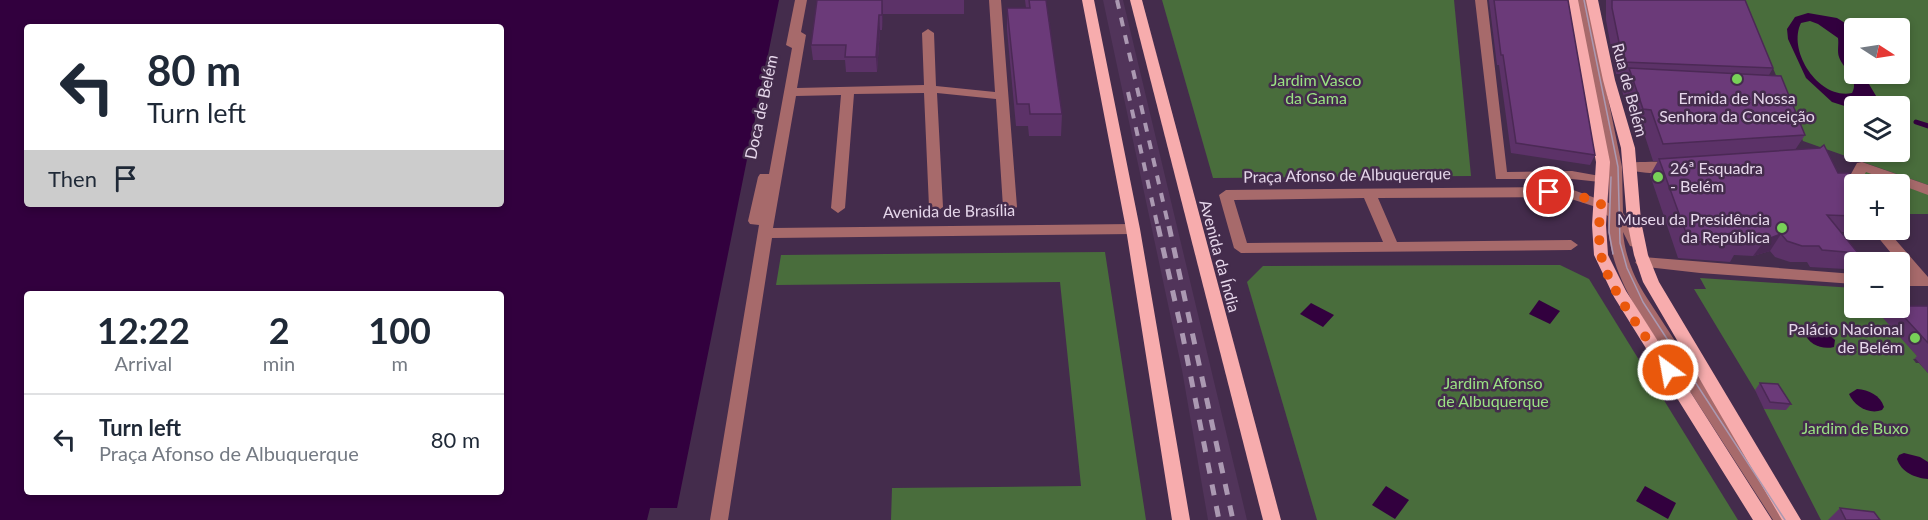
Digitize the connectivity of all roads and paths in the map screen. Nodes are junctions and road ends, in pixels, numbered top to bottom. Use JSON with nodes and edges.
{"nodes":[{"id":1,"x":801,"y":0,"type":"edge"},
{"id":2,"x":995,"y":0,"type":"edge"},
{"id":3,"x":1088,"y":0,"type":"edge"},
{"id":4,"x":1136,"y":0,"type":"edge"},
{"id":5,"x":1481,"y":0,"type":"edge"},
{"id":6,"x":1592,"y":0,"type":"edge"},
{"id":7,"x":1576,"y":2,"type":"edge"},
{"id":8,"x":928,"y":33,"type":"dead end"},
{"id":9,"x":800,"y":35,"type":"dead end"},
{"id":10,"x":930,"y":89,"type":"junction"},
{"id":11,"x":848,"y":90,"type":"junction"},
{"id":12,"x":790,"y":92,"type":"junction"},
{"id":13,"x":1002,"y":96,"type":"junction"},
{"id":14,"x":1630,"y":166,"type":"junction"},
{"id":15,"x":1681,"y":166,"type":"edge"},
{"id":16,"x":1858,"y":174,"type":"edge"},
{"id":17,"x":1884,"y":174,"type":"edge"},
{"id":18,"x":1599,"y":182,"type":"junction"},
{"id":19,"x":1910,"y":183,"type":"edge"},
{"id":20,"x":1624,"y":188,"type":"junction"},
{"id":21,"x":1928,"y":190,"type":"edge"},
{"id":22,"x":1369,"y":194,"type":"junction"},
{"id":23,"x":936,"y":207,"type":"dead end"},
{"id":24,"x":1010,"y":207,"type":"dead end"},
{"id":25,"x":838,"y":208,"type":"dead end"},
{"id":26,"x":1608,"y":208,"type":"junction"},
{"id":27,"x":760,"y":227,"type":"junction"},
{"id":28,"x":1133,"y":229,"type":"junction"},
{"id":29,"x":1887,"y":240,"type":"edge"},
{"id":30,"x":1571,"y":245,"type":"dead end"},
{"id":31,"x":1392,"y":246,"type":"junction"},
{"id":32,"x":1897,"y":252,"type":"edge"},
{"id":33,"x":1642,"y":258,"type":"junction"},
{"id":34,"x":1910,"y":266,"type":"edge"},
{"id":35,"x":1844,"y":278,"type":"edge"},
{"id":36,"x":1910,"y":281,"type":"edge"},
{"id":37,"x":719,"y":520,"type":"edge"},
{"id":38,"x":1181,"y":520,"type":"edge"},
{"id":39,"x":1272,"y":520,"type":"edge"},
{"id":40,"x":1763,"y":520,"type":"edge"},
{"id":41,"x":1783,"y":520,"type":"edge"},
{"id":42,"x":1792,"y":520,"type":"edge"}],
"edges":[{"from":1,"to":27,"type":"street","name":"Doca de Belém"},
{"from":2,"to":13,"type":"street"},
{"from":3,"to":28,"type":"main road"},
{"from":4,"to":39,"type":"main road","name":"Avenida da Índia"},
{"from":5,"to":18,"type":"street"},
{"from":6,"to":14,"type":"main road","name":"Rua de Belém"},
{"from":7,"to":18,"type":"main road","name":"Rua de Belém"},
{"from":7,"to":20,"type":"street","name":"Rua de Belém"},
{"from":8,"to":10,"type":"street"},
{"from":9,"to":12,"type":"street","name":"Doca de Belém"},
{"from":10,"to":11,"type":"street"},
{"from":10,"to":13,"type":"street"},
{"from":10,"to":23,"type":"street"},
{"from":11,"to":12,"type":"street"},
{"from":11,"to":25,"type":"street"},
{"from":12,"to":27,"type":"street","name":"Doca de Belém"},
{"from":13,"to":24,"type":"street"},
{"from":14,"to":15,"type":"street"},
{"from":14,"to":20,"type":"main road","name":"Rua de Belém"},
{"from":16,"to":17,"type":"street"},
{"from":18,"to":26,"type":"main road"},
{"from":19,"to":21,"type":"street"},
{"from":20,"to":26,"type":"street"},
{"from":20,"to":33,"type":"main road"},
{"from":22,"to":26,"type":"street","name":"Praça Afonso de Albuquerque"},
{"from":22,"to":31,"type":"street"},
{"from":22,"to":31,"type":"street","name":"Praça Afonso de Albuquerque"},
{"from":26,"to":33,"type":"street"},
{"from":26,"to":40,"type":"main road"},
{"from":26,"to":41,"type":"street"},
{"from":27,"to":28,"type":"street","name":"Avenida de Brasília"},
{"from":27,"to":37,"type":"street"},
{"from":28,"to":38,"type":"main road"},
{"from":29,"to":32,"type":"street"},
{"from":30,"to":31,"type":"street","name":"Praça Afonso de Albuquerque"},
{"from":33,"to":35,"type":"street"},
{"from":33,"to":42,"type":"main road"},
{"from":34,"to":36,"type":"street"}]}
